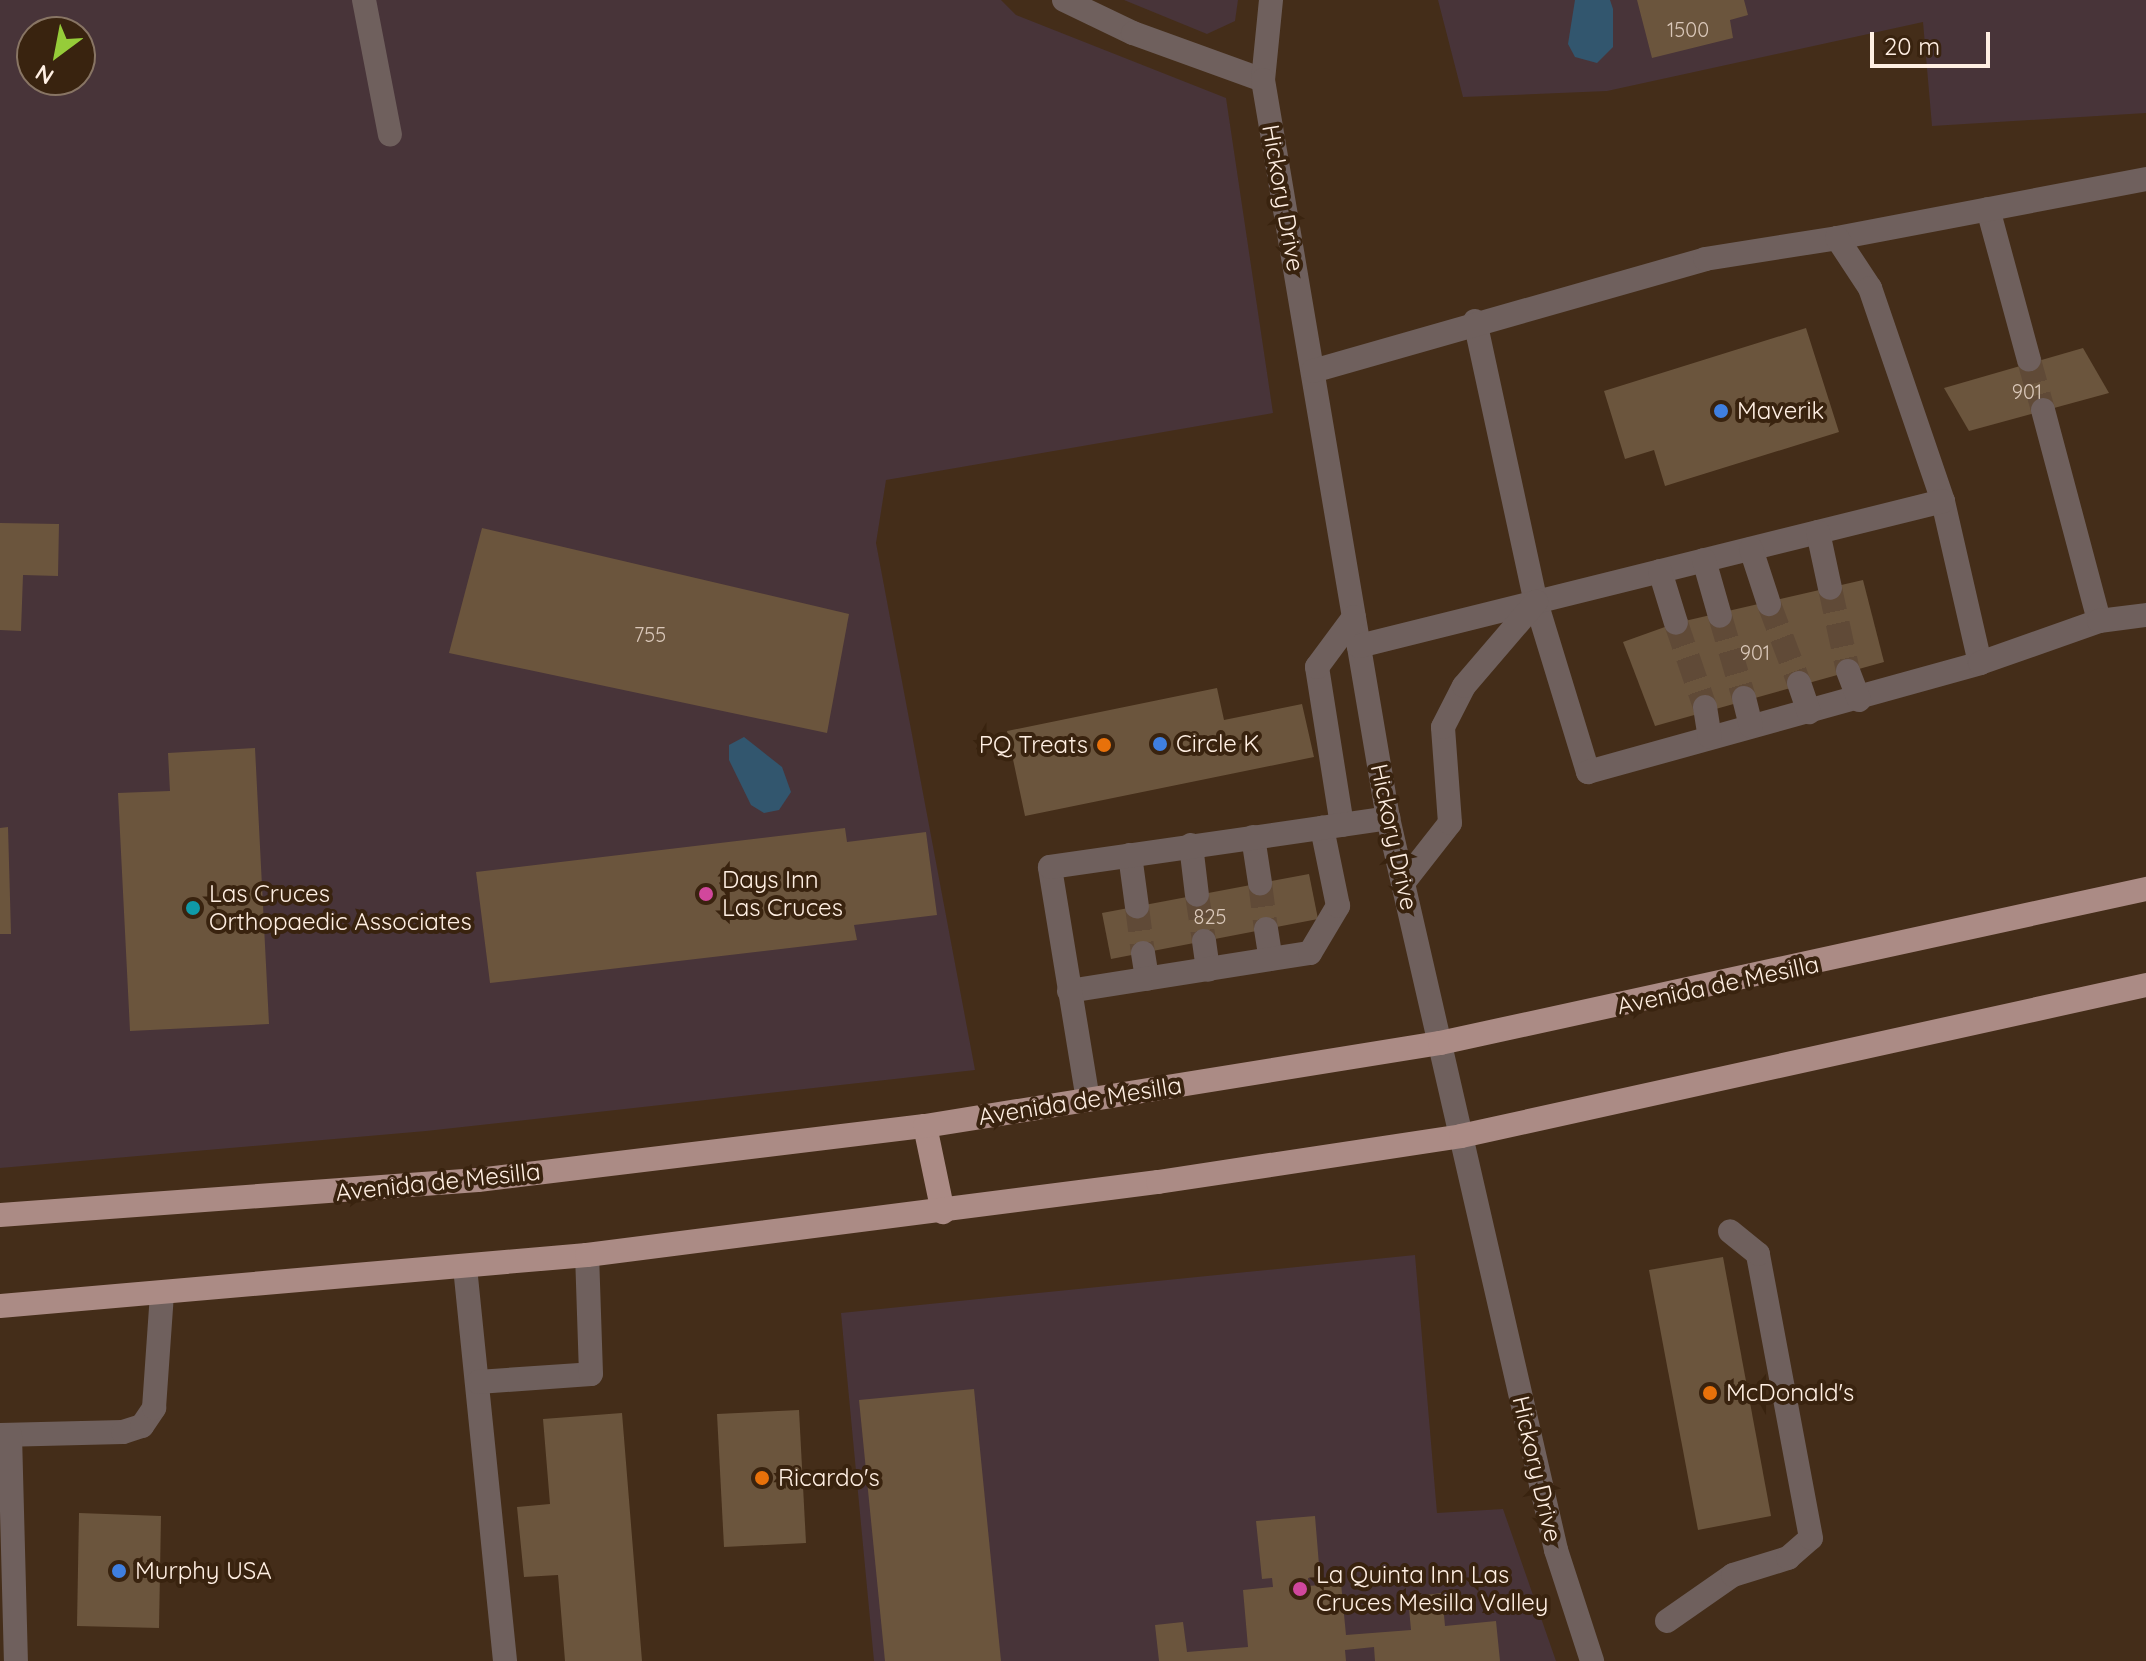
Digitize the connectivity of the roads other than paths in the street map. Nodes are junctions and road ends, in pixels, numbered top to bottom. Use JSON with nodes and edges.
{"nodes":[{"id":1,"x":364,"y":0,"type":"edge"},
{"id":2,"x":1064,"y":0,"type":"edge"},
{"id":3,"x":1271,"y":0,"type":"edge"},
{"id":4,"x":1263,"y":80,"type":"junction"},
{"id":5,"x":390,"y":135,"type":"dead end"},
{"id":6,"x":2146,"y":179,"type":"edge"},
{"id":7,"x":1988,"y":209,"type":"junction"},
{"id":8,"x":1837,"y":238,"type":"junction"},
{"id":9,"x":1475,"y":321,"type":"junction"},
{"id":10,"x":2029,"y":360,"type":"tunnel mouth"},
{"id":11,"x":1313,"y":371,"type":"junction"},
{"id":12,"x":2043,"y":410,"type":"tunnel mouth"},
{"id":13,"x":1943,"y":501,"type":"junction"},
{"id":14,"x":1818,"y":532,"type":"junction"},
{"id":15,"x":1751,"y":549,"type":"junction"},
{"id":16,"x":1704,"y":560,"type":"junction"},
{"id":17,"x":1660,"y":571,"type":"junction"},
{"id":18,"x":1830,"y":588,"type":"tunnel mouth"},
{"id":19,"x":1536,"y":602,"type":"junction"},
{"id":20,"x":1769,"y":604,"type":"tunnel mouth"},
{"id":21,"x":2146,"y":615,"type":"edge"},
{"id":22,"x":1720,"y":616,"type":"tunnel mouth"},
{"id":23,"x":1354,"y":617,"type":"junction"},
{"id":24,"x":2099,"y":621,"type":"junction"},
{"id":25,"x":1676,"y":623,"type":"tunnel mouth"},
{"id":26,"x":1359,"y":646,"type":"junction"},
{"id":27,"x":1980,"y":663,"type":"junction"},
{"id":28,"x":1848,"y":671,"type":"tunnel mouth"},
{"id":29,"x":1799,"y":683,"type":"tunnel mouth"},
{"id":30,"x":1744,"y":698,"type":"tunnel mouth"},
{"id":31,"x":1859,"y":700,"type":"junction"},
{"id":32,"x":1705,"y":707,"type":"tunnel mouth"},
{"id":33,"x":1809,"y":712,"type":"junction"},
{"id":34,"x":1751,"y":726,"type":"junction"},
{"id":35,"x":1710,"y":737,"type":"junction"},
{"id":36,"x":1388,"y":818,"type":"junction"},
{"id":37,"x":1332,"y":826,"type":"junction"},
{"id":38,"x":1253,"y":837,"type":"junction"},
{"id":39,"x":1191,"y":845,"type":"junction"},
{"id":40,"x":1130,"y":855,"type":"junction"},
{"id":41,"x":1260,"y":883,"type":"tunnel mouth"},
{"id":42,"x":1403,"y":883,"type":"junction"},
{"id":43,"x":2146,"y":889,"type":"edge"},
{"id":44,"x":1197,"y":895,"type":"tunnel mouth"},
{"id":45,"x":1137,"y":907,"type":"tunnel mouth"},
{"id":46,"x":1266,"y":929,"type":"tunnel mouth"},
{"id":47,"x":1204,"y":941,"type":"tunnel mouth"},
{"id":48,"x":1143,"y":953,"type":"tunnel mouth"},
{"id":49,"x":1271,"y":959,"type":"junction"},
{"id":50,"x":1208,"y":970,"type":"junction"},
{"id":51,"x":1147,"y":979,"type":"junction"},
{"id":52,"x":2146,"y":985,"type":"edge"},
{"id":53,"x":1069,"y":991,"type":"junction"},
{"id":54,"x":1440,"y":1043,"type":"junction"},
{"id":55,"x":1088,"y":1100,"type":"junction"},
{"id":56,"x":925,"y":1126,"type":"junction"},
{"id":57,"x":1461,"y":1136,"type":"junction"},
{"id":58,"x":943,"y":1212,"type":"junction"},
{"id":59,"x":0,"y":1215,"type":"edge"},
{"id":60,"x":1730,"y":1231,"type":"dead end"},
{"id":61,"x":587,"y":1255,"type":"junction"},
{"id":62,"x":465,"y":1267,"type":"junction"},
{"id":63,"x":162,"y":1293,"type":"junction"},
{"id":64,"x":0,"y":1306,"type":"edge"},
{"id":65,"x":478,"y":1382,"type":"junction"},
{"id":66,"x":5,"y":1435,"type":"edge"},
{"id":67,"x":6,"y":1504,"type":"edge"},
{"id":68,"x":6,"y":1550,"type":"edge"},
{"id":69,"x":7,"y":1600,"type":"edge"},
{"id":70,"x":1667,"y":1621,"type":"dead end"},
{"id":71,"x":10,"y":1652,"type":"edge"},
{"id":72,"x":505,"y":1661,"type":"edge"},
{"id":73,"x":1592,"y":1661,"type":"edge"}],
"edges":[{"from":1,"to":5,"type":"street"},
{"from":2,"to":4,"type":"street"},
{"from":3,"to":4,"type":"street","name":"Hickory Drive"},
{"from":4,"to":11,"type":"street","name":"Hickory Drive"},
{"from":6,"to":7,"type":"street"},
{"from":7,"to":8,"type":"street"},
{"from":7,"to":10,"type":"street"},
{"from":8,"to":9,"type":"street"},
{"from":8,"to":13,"type":"street"},
{"from":9,"to":11,"type":"street"},
{"from":9,"to":19,"type":"street"},
{"from":11,"to":23,"type":"street","name":"Hickory Drive"},
{"from":12,"to":24,"type":"street"},
{"from":13,"to":14,"type":"street"},
{"from":13,"to":27,"type":"street"},
{"from":14,"to":15,"type":"street"},
{"from":14,"to":18,"type":"street"},
{"from":15,"to":16,"type":"street"},
{"from":15,"to":20,"type":"street"},
{"from":16,"to":17,"type":"street"},
{"from":16,"to":22,"type":"street"},
{"from":17,"to":19,"type":"street"},
{"from":17,"to":25,"type":"street"},
{"from":19,"to":26,"type":"street"},
{"from":19,"to":35,"type":"street"},
{"from":19,"to":42,"type":"street"},
{"from":21,"to":24,"type":"street"},
{"from":23,"to":26,"type":"street","name":"Hickory Drive"},
{"from":23,"to":37,"type":"street"},
{"from":24,"to":27,"type":"street"},
{"from":26,"to":36,"type":"street","name":"Hickory Drive"},
{"from":27,"to":31,"type":"street"},
{"from":28,"to":31,"type":"street"},
{"from":29,"to":33,"type":"street"},
{"from":30,"to":34,"type":"street"},
{"from":31,"to":33,"type":"street"},
{"from":32,"to":35,"type":"street"},
{"from":33,"to":34,"type":"street"},
{"from":34,"to":35,"type":"street"},
{"from":36,"to":37,"type":"street"},
{"from":36,"to":42,"type":"street","name":"Hickory Drive"},
{"from":37,"to":38,"type":"street"},
{"from":37,"to":49,"type":"street"},
{"from":38,"to":39,"type":"street"},
{"from":38,"to":41,"type":"street"},
{"from":39,"to":40,"type":"street"},
{"from":39,"to":44,"type":"street"},
{"from":40,"to":45,"type":"street"},
{"from":40,"to":53,"type":"street"},
{"from":42,"to":54,"type":"street","name":"Hickory Drive"},
{"from":43,"to":54,"type":"main road","name":"Avenida de Mesilla"},
{"from":46,"to":49,"type":"street"},
{"from":47,"to":50,"type":"street"},
{"from":48,"to":51,"type":"street"},
{"from":49,"to":50,"type":"street"},
{"from":50,"to":51,"type":"street"},
{"from":51,"to":53,"type":"street"},
{"from":52,"to":57,"type":"main road"},
{"from":53,"to":55,"type":"street"},
{"from":54,"to":55,"type":"main road","name":"Avenida de Mesilla"},
{"from":54,"to":57,"type":"street","name":"Hickory Drive"},
{"from":55,"to":56,"type":"main road","name":"Avenida de Mesilla"},
{"from":56,"to":58,"type":"main road"},
{"from":56,"to":59,"type":"main road","name":"Avenida de Mesilla"},
{"from":57,"to":58,"type":"main road"},
{"from":57,"to":73,"type":"street","name":"Hickory Drive"},
{"from":58,"to":61,"type":"main road"},
{"from":60,"to":70,"type":"street"},
{"from":61,"to":62,"type":"main road"},
{"from":61,"to":65,"type":"street"},
{"from":62,"to":63,"type":"main road"},
{"from":62,"to":65,"type":"street"},
{"from":63,"to":64,"type":"main road"},
{"from":63,"to":66,"type":"street"},
{"from":65,"to":72,"type":"street"},
{"from":66,"to":67,"type":"street"},
{"from":67,"to":68,"type":"street"},
{"from":68,"to":69,"type":"street"},
{"from":69,"to":71,"type":"street"}]}
